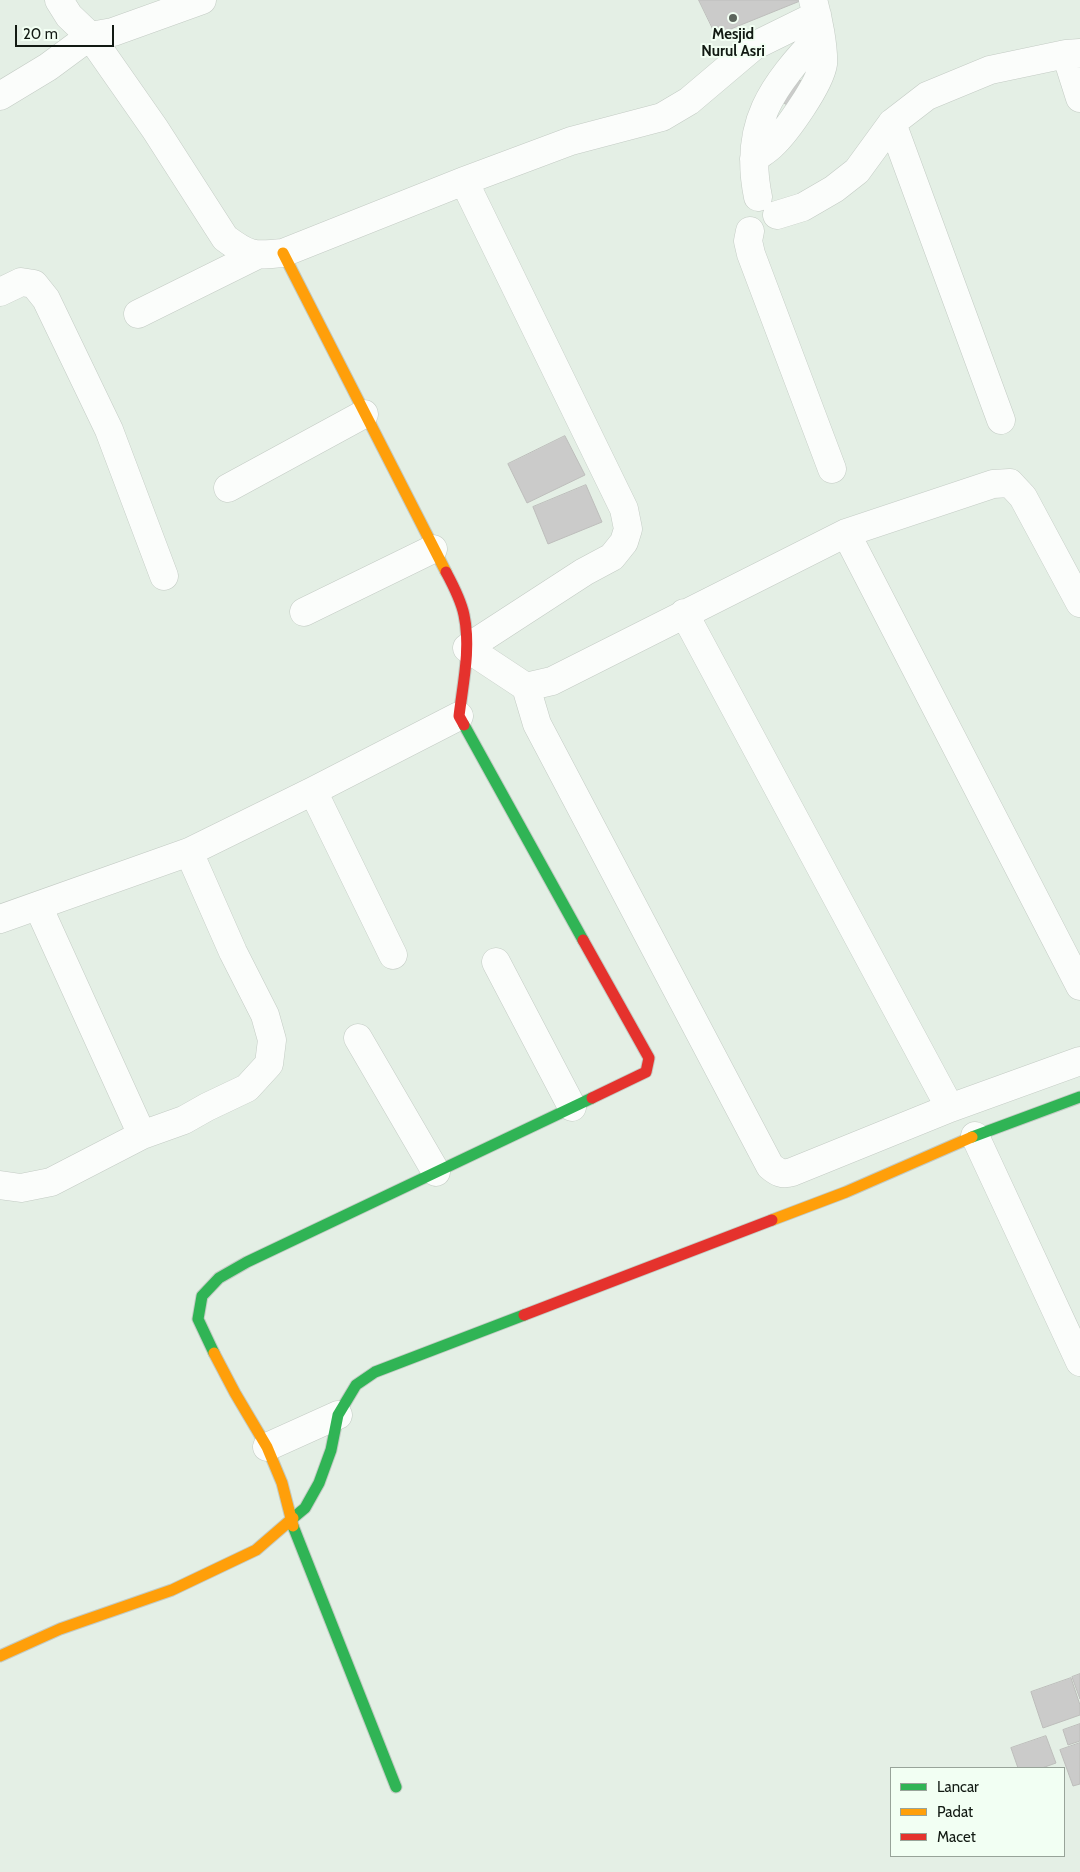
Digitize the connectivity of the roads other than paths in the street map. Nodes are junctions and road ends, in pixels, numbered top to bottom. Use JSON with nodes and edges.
{"nodes":[{"id":1,"x":59,"y":0,"type":"edge"},
{"id":2,"x":202,"y":0,"type":"edge"},
{"id":3,"x":817,"y":17,"type":"edge"},
{"id":4,"x":90,"y":36,"type":"junction"},
{"id":5,"x":1073,"y":53,"type":"edge"},
{"id":6,"x":0,"y":96,"type":"edge"},
{"id":7,"x":1080,"y":98,"type":"edge"},
{"id":8,"x":892,"y":123,"type":"junction"},
{"id":9,"x":464,"y":181,"type":"junction"},
{"id":10,"x":767,"y":206,"type":"junction"},
{"id":11,"x":270,"y":254,"type":"junction"},
{"id":12,"x":0,"y":292,"type":"edge"},
{"id":13,"x":138,"y":314,"type":"dead end"},
{"id":14,"x":364,"y":414,"type":"junction"},
{"id":15,"x":1000,"y":420,"type":"dead end"},
{"id":16,"x":832,"y":469,"type":"dead end"},
{"id":17,"x":228,"y":488,"type":"dead end"},
{"id":18,"x":846,"y":533,"type":"junction"},
{"id":19,"x":433,"y":549,"type":"junction"},
{"id":20,"x":164,"y":576,"type":"dead end"},
{"id":21,"x":1080,"y":603,"type":"edge"},
{"id":22,"x":304,"y":612,"type":"dead end"},
{"id":23,"x":684,"y":613,"type":"junction"},
{"id":24,"x":467,"y":648,"type":"junction"},
{"id":25,"x":526,"y":687,"type":"junction"},
{"id":26,"x":459,"y":716,"type":"junction"},
{"id":27,"x":313,"y":791,"type":"junction"},
{"id":28,"x":189,"y":852,"type":"junction"},
{"id":29,"x":38,"y":906,"type":"junction"},
{"id":30,"x":0,"y":919,"type":"edge"},
{"id":31,"x":392,"y":955,"type":"dead end"},
{"id":32,"x":496,"y":962,"type":"dead end"},
{"id":33,"x":1080,"y":986,"type":"edge"},
{"id":34,"x":358,"y":1038,"type":"dead end"},
{"id":35,"x":1080,"y":1060,"type":"edge"},
{"id":36,"x":1080,"y":1097,"type":"edge"},
{"id":37,"x":572,"y":1107,"type":"junction"},
{"id":38,"x":950,"y":1108,"type":"junction"},
{"id":39,"x":142,"y":1135,"type":"junction"},
{"id":40,"x":975,"y":1136,"type":"junction"},
{"id":41,"x":436,"y":1172,"type":"junction"},
{"id":42,"x":0,"y":1185,"type":"edge"},
{"id":43,"x":1080,"y":1362,"type":"edge"},
{"id":44,"x":338,"y":1415,"type":"junction"},
{"id":45,"x":267,"y":1448,"type":"junction"},
{"id":46,"x":291,"y":1522,"type":"junction"},
{"id":47,"x":0,"y":1656,"type":"edge"},
{"id":48,"x":396,"y":1787,"type":"dead end"}],
"edges":[{"from":1,"to":4,"type":"street"},
{"from":2,"to":4,"type":"street"},
{"from":3,"to":9,"type":"street"},
{"from":3,"to":10,"type":"street"},
{"from":4,"to":6,"type":"street"},
{"from":4,"to":11,"type":"street"},
{"from":5,"to":7,"type":"street"},
{"from":5,"to":8,"type":"street"},
{"from":8,"to":10,"type":"street"},
{"from":8,"to":15,"type":"street"},
{"from":9,"to":11,"type":"street"},
{"from":9,"to":24,"type":"street"},
{"from":10,"to":16,"type":"street"},
{"from":11,"to":13,"type":"street"},
{"from":11,"to":14,"type":"street"},
{"from":12,"to":20,"type":"street"},
{"from":14,"to":17,"type":"street"},
{"from":14,"to":19,"type":"street"},
{"from":18,"to":21,"type":"street"},
{"from":18,"to":23,"type":"street"},
{"from":18,"to":33,"type":"street"},
{"from":19,"to":22,"type":"street"},
{"from":19,"to":24,"type":"street"},
{"from":23,"to":25,"type":"street"},
{"from":23,"to":38,"type":"street"},
{"from":24,"to":25,"type":"street"},
{"from":24,"to":26,"type":"street"},
{"from":25,"to":38,"type":"street"},
{"from":26,"to":27,"type":"street"},
{"from":26,"to":37,"type":"street"},
{"from":27,"to":28,"type":"street"},
{"from":27,"to":31,"type":"street"},
{"from":28,"to":29,"type":"street"},
{"from":28,"to":39,"type":"street"},
{"from":29,"to":30,"type":"street"},
{"from":29,"to":39,"type":"street"},
{"from":32,"to":37,"type":"street"},
{"from":34,"to":41,"type":"street"},
{"from":35,"to":38,"type":"street"},
{"from":36,"to":40,"type":"street"},
{"from":37,"to":41,"type":"street"},
{"from":39,"to":42,"type":"street"},
{"from":40,"to":43,"type":"street"},
{"from":40,"to":44,"type":"street"},
{"from":41,"to":45,"type":"street"},
{"from":44,"to":45,"type":"street"},
{"from":44,"to":46,"type":"street"},
{"from":45,"to":46,"type":"street"},
{"from":46,"to":47,"type":"street"},
{"from":46,"to":48,"type":"street"}]}
